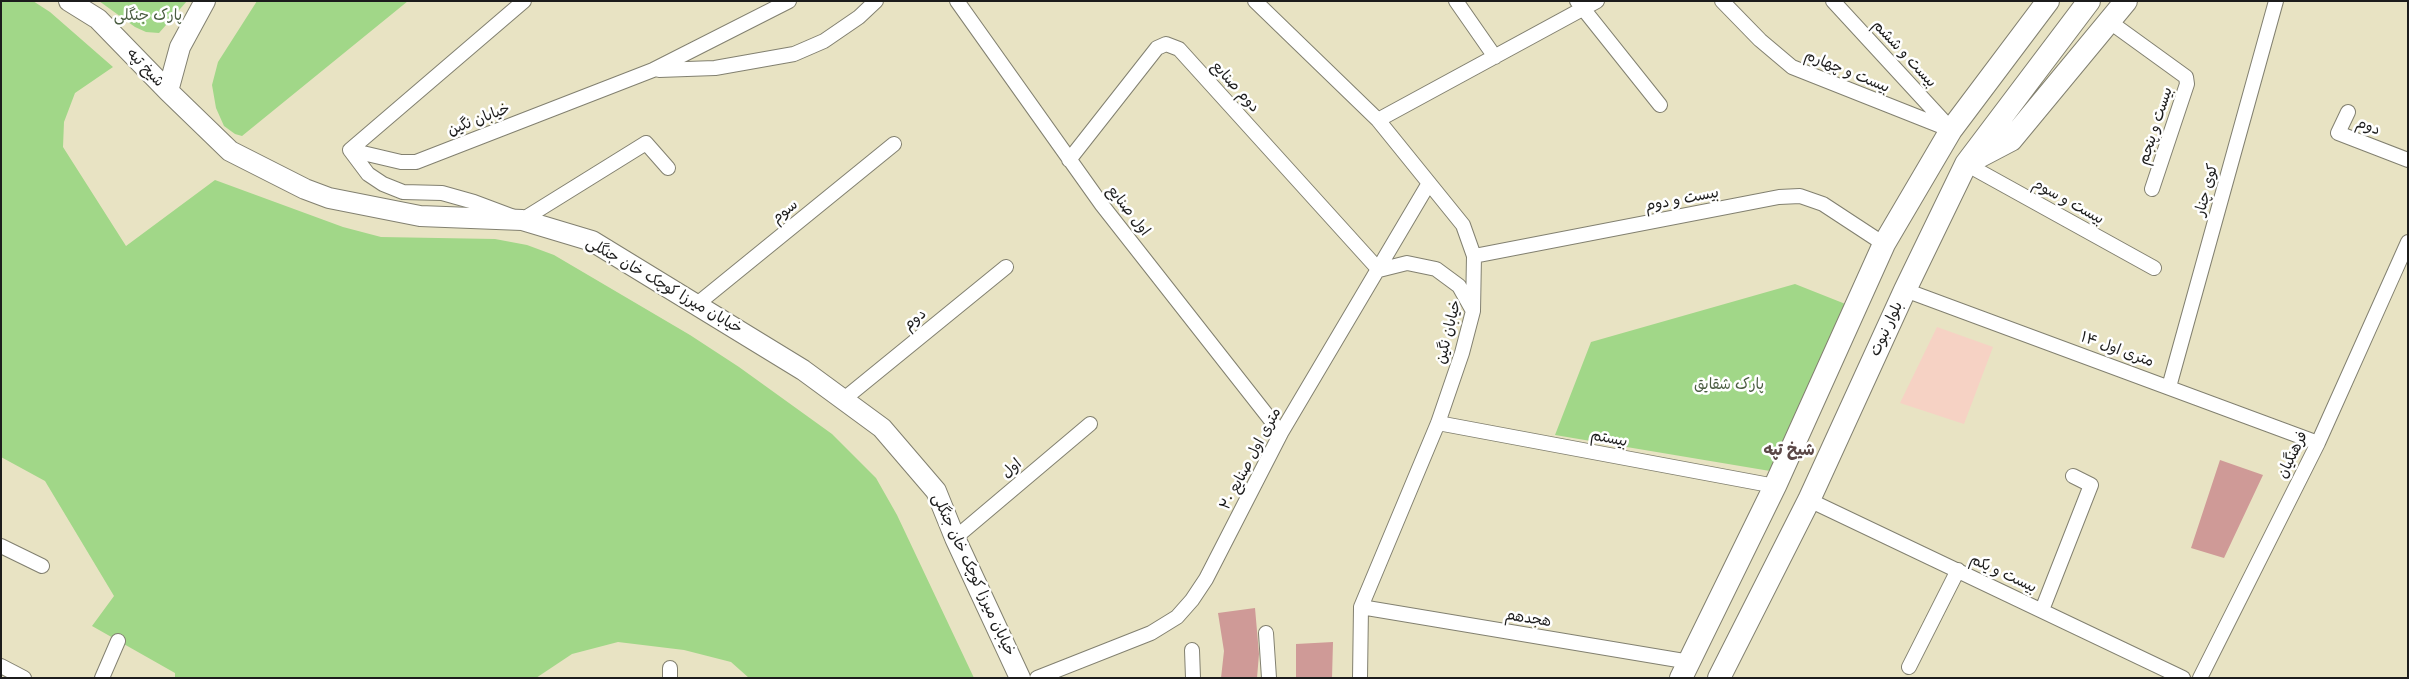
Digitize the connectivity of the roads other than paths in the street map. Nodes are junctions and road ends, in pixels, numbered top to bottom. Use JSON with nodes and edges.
{"nodes":[{"id":1,"x":69,"y":1,"type":"edge"},
{"id":2,"x":205,"y":1,"type":"edge"},
{"id":3,"x":524,"y":1,"type":"edge"},
{"id":4,"x":789,"y":1,"type":"edge"},
{"id":5,"x":876,"y":1,"type":"edge"},
{"id":6,"x":958,"y":1,"type":"edge"},
{"id":7,"x":1456,"y":1,"type":"edge"},
{"id":8,"x":1598,"y":1,"type":"edge"},
{"id":9,"x":1722,"y":1,"type":"edge"},
{"id":10,"x":1833,"y":1,"type":"edge"},
{"id":11,"x":2048,"y":1,"type":"edge"},
{"id":12,"x":2089,"y":1,"type":"edge"},
{"id":13,"x":2126,"y":1,"type":"edge"},
{"id":14,"x":2276,"y":1,"type":"edge"},
{"id":15,"x":1257,"y":2,"type":"edge"},
{"id":16,"x":1580,"y":5,"type":"edge"},
{"id":17,"x":2110,"y":22,"type":"junction"},
{"id":18,"x":1495,"y":57,"type":"junction"},
{"id":19,"x":653,"y":70,"type":"junction"},
{"id":20,"x":168,"y":92,"type":"junction"},
{"id":21,"x":1660,"y":105,"type":"dead end"},
{"id":22,"x":2348,"y":112,"type":"dead end"},
{"id":23,"x":1378,"y":120,"type":"junction"},
{"id":24,"x":1951,"y":130,"type":"junction"},
{"id":25,"x":894,"y":144,"type":"dead end"},
{"id":26,"x":350,"y":150,"type":"junction"},
{"id":27,"x":1069,"y":160,"type":"junction"},
{"id":28,"x":2408,"y":160,"type":"edge"},
{"id":29,"x":1966,"y":164,"type":"junction"},
{"id":30,"x":668,"y":168,"type":"dead end"},
{"id":31,"x":1429,"y":183,"type":"junction"},
{"id":32,"x":2152,"y":189,"type":"dead end"},
{"id":33,"x":522,"y":220,"type":"junction"},
{"id":34,"x":2408,"y":242,"type":"edge"},
{"id":35,"x":1884,"y":244,"type":"junction"},
{"id":36,"x":1474,"y":256,"type":"junction"},
{"id":37,"x":1006,"y":266,"type":"dead end"},
{"id":38,"x":2154,"y":268,"type":"dead end"},
{"id":39,"x":1379,"y":270,"type":"junction"},
{"id":40,"x":2401,"y":273,"type":"edge"},
{"id":41,"x":1905,"y":290,"type":"junction"},
{"id":42,"x":696,"y":304,"type":"junction"},
{"id":43,"x":1473,"y":311,"type":"junction"},
{"id":44,"x":2169,"y":387,"type":"junction"},
{"id":45,"x":844,"y":399,"type":"junction"},
{"id":46,"x":1438,"y":423,"type":"junction"},
{"id":47,"x":1090,"y":424,"type":"dead end"},
{"id":48,"x":1281,"y":433,"type":"junction"},
{"id":49,"x":2318,"y":443,"type":"junction"},
{"id":50,"x":2073,"y":476,"type":"dead end"},
{"id":51,"x":1775,"y":486,"type":"junction"},
{"id":52,"x":1809,"y":500,"type":"junction"},
{"id":53,"x":955,"y":538,"type":"junction"},
{"id":54,"x":1,"y":546,"type":"edge"},
{"id":55,"x":42,"y":566,"type":"dead end"},
{"id":56,"x":1958,"y":570,"type":"junction"},
{"id":57,"x":1361,"y":608,"type":"junction"},
{"id":58,"x":2042,"y":610,"type":"junction"},
{"id":59,"x":1266,"y":633,"type":"dead end"},
{"id":60,"x":118,"y":641,"type":"dead end"},
{"id":61,"x":1192,"y":650,"type":"dead end"},
{"id":62,"x":1,"y":666,"type":"edge"},
{"id":63,"x":1909,"y":667,"type":"dead end"},
{"id":64,"x":1686,"y":670,"type":"edge"},
{"id":65,"x":24,"y":678,"type":"edge"},
{"id":66,"x":102,"y":678,"type":"edge"},
{"id":67,"x":1020,"y":678,"type":"edge"},
{"id":68,"x":1037,"y":678,"type":"edge"},
{"id":69,"x":1193,"y":678,"type":"edge"},
{"id":70,"x":1269,"y":678,"type":"edge"},
{"id":71,"x":1360,"y":678,"type":"edge"},
{"id":72,"x":1719,"y":678,"type":"edge"},
{"id":73,"x":2182,"y":678,"type":"edge"},
{"id":74,"x":2200,"y":678,"type":"edge"}],
"edges":[{"from":1,"to":20,"type":"street","name":"شیخ تپه"},
{"from":2,"to":20,"type":"street","name":"شیخ تپه"},
{"from":3,"to":26,"type":"street"},
{"from":4,"to":19,"type":"street","name":"خیابان نگین"},
{"from":5,"to":19,"type":"street"},
{"from":6,"to":27,"type":"street","name":"اول صنایع"},
{"from":7,"to":18,"type":"street"},
{"from":8,"to":16,"type":"street"},
{"from":9,"to":24,"type":"street","name":"بیست و چهارم"},
{"from":10,"to":24,"type":"street","name":"بیست و ششم"},
{"from":11,"to":24,"type":"main road"},
{"from":12,"to":29,"type":"main road","name":"بلوار نبوت"},
{"from":13,"to":17,"type":"main road"},
{"from":14,"to":44,"type":"street","name":"کوی چنار"},
{"from":15,"to":23,"type":"street","name":"خیابان نگین"},
{"from":16,"to":18,"type":"street"},
{"from":16,"to":21,"type":"street"},
{"from":17,"to":29,"type":"main road"},
{"from":17,"to":32,"type":"street","name":"بیست و پنجم"},
{"from":18,"to":23,"type":"street"},
{"from":19,"to":26,"type":"street","name":"خیابان نگین"},
{"from":20,"to":33,"type":"street","name":"خیابان میرزا کوچک خان جنگلی"},
{"from":22,"to":28,"type":"street","name":"دوم"},
{"from":23,"to":31,"type":"street","name":"خیابان نگین"},
{"from":24,"to":35,"type":"main road"},
{"from":25,"to":42,"type":"street","name":"سوم"},
{"from":26,"to":33,"type":"street"},
{"from":27,"to":39,"type":"street","name":"دوم صنایع"},
{"from":27,"to":48,"type":"street","name":"اول صنایع"},
{"from":29,"to":38,"type":"street","name":"بیست و سوم"},
{"from":29,"to":41,"type":"main road","name":"بلوار نبوت"},
{"from":30,"to":33,"type":"street"},
{"from":31,"to":36,"type":"street","name":"خیابان نگین"},
{"from":31,"to":39,"type":"street","name":"۲۰ متری اول صنایع"},
{"from":33,"to":42,"type":"street","name":"خیابان میرزا کوچک خان جنگلی"},
{"from":34,"to":40,"type":"street","name":"فرهنگیان"},
{"from":35,"to":36,"type":"street","name":"بیست و دوم"},
{"from":35,"to":51,"type":"main road"},
{"from":36,"to":43,"type":"street","name":"خیابان نگین"},
{"from":37,"to":45,"type":"street","name":"دوم"},
{"from":39,"to":43,"type":"street"},
{"from":39,"to":48,"type":"street","name":"۲۰ متری اول صنایع"},
{"from":40,"to":49,"type":"street","name":"فرهنگیان"},
{"from":41,"to":44,"type":"street","name":"۱۴ متری اول"},
{"from":41,"to":52,"type":"main road","name":"بلوار نبوت"},
{"from":42,"to":45,"type":"street","name":"خیابان میرزا کوچک خان جنگلی"},
{"from":43,"to":46,"type":"street","name":"خیابان نگین"},
{"from":44,"to":49,"type":"street","name":"۱۴ متری اول"},
{"from":45,"to":53,"type":"street","name":"خیابان میرزا کوچک خان جنگلی"},
{"from":46,"to":51,"type":"street","name":"بیستم"},
{"from":46,"to":57,"type":"street","name":"خیابان نگین"},
{"from":47,"to":53,"type":"street","name":"اول"},
{"from":48,"to":68,"type":"street","name":"۲۰ متری اول صنایع"},
{"from":49,"to":74,"type":"street","name":"فرهنگیان"},
{"from":50,"to":58,"type":"street"},
{"from":51,"to":64,"type":"main road"},
{"from":52,"to":56,"type":"street","name":"بیست و یکم"},
{"from":52,"to":72,"type":"main road","name":"بلوار نبوت"},
{"from":53,"to":67,"type":"street","name":"خیابان میرزا کوچک خان جنگلی"},
{"from":54,"to":55,"type":"street"},
{"from":56,"to":58,"type":"street","name":"بیست و یکم"},
{"from":56,"to":63,"type":"street"},
{"from":57,"to":64,"type":"street","name":"هجدهم"},
{"from":57,"to":71,"type":"street","name":"خیابان نگین"},
{"from":58,"to":73,"type":"street","name":"بیست و یکم"},
{"from":59,"to":70,"type":"street"},
{"from":60,"to":66,"type":"street"},
{"from":61,"to":69,"type":"street"},
{"from":62,"to":65,"type":"street"}]}
